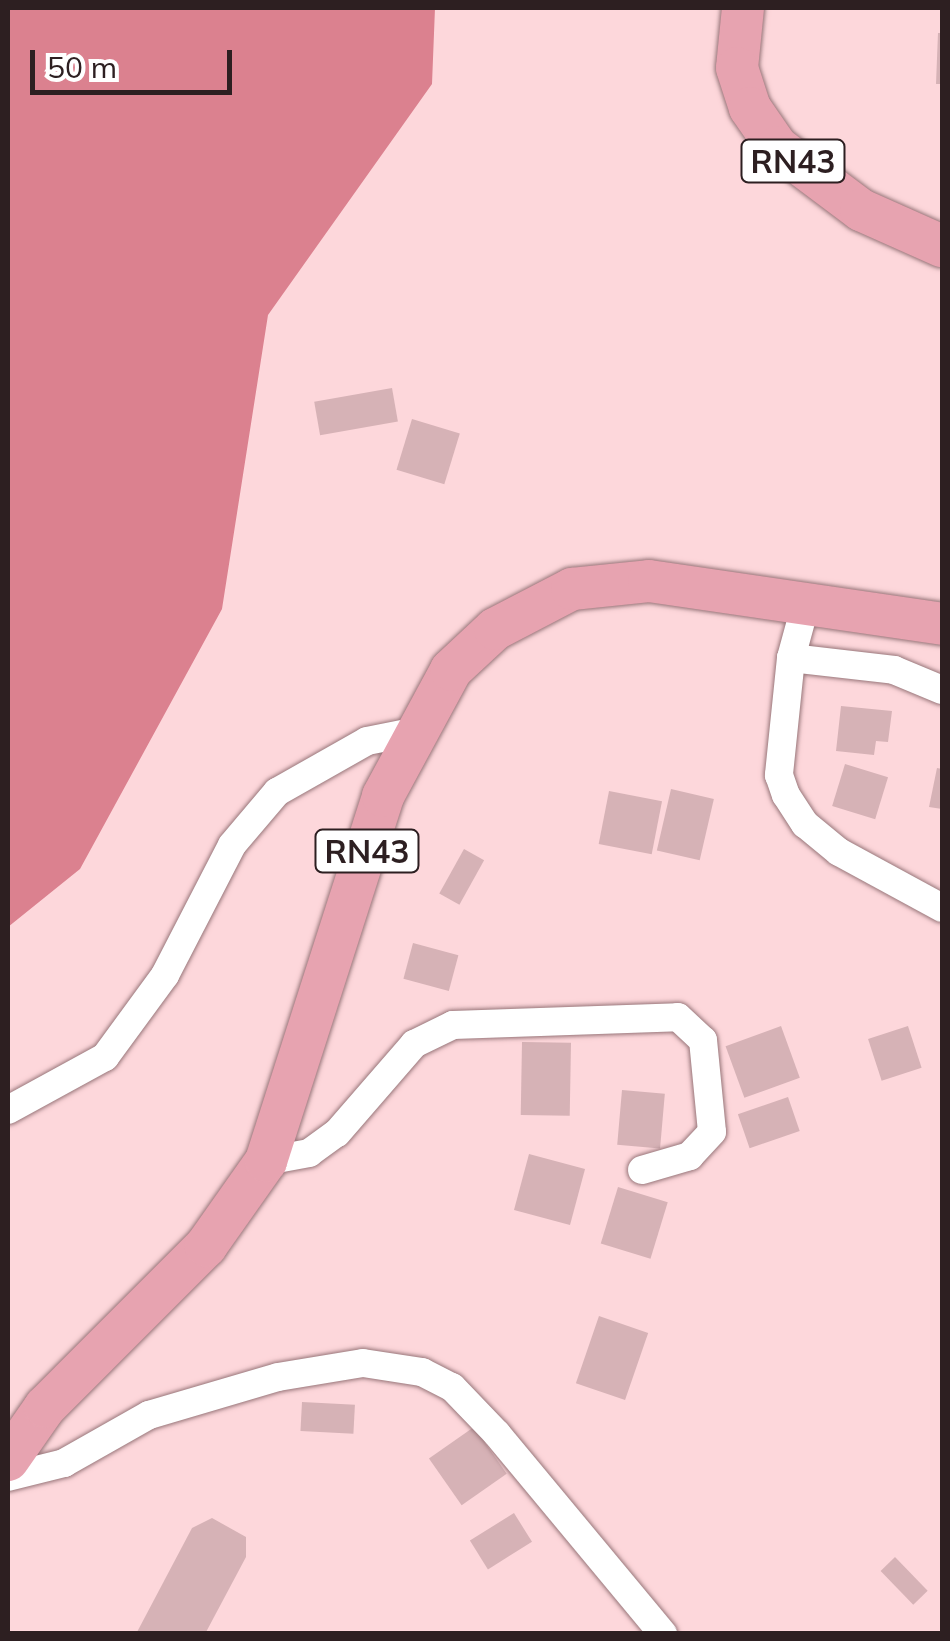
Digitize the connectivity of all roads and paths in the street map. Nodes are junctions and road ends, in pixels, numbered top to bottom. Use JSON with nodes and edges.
{"nodes":[{"id":1,"x":743,"y":8,"type":"edge"},
{"id":2,"x":942,"y":246,"type":"edge"},
{"id":3,"x":806,"y":604,"type":"junction"},
{"id":4,"x":942,"y":624,"type":"edge"},
{"id":5,"x":791,"y":658,"type":"junction"},
{"id":6,"x":942,"y":690,"type":"edge"},
{"id":7,"x":412,"y":732,"type":"junction"},
{"id":8,"x":942,"y":908,"type":"edge"},
{"id":9,"x":8,"y":1110,"type":"edge"},
{"id":10,"x":266,"y":1161,"type":"junction"},
{"id":11,"x":642,"y":1170,"type":"dead end"},
{"id":12,"x":8,"y":1460,"type":"edge"},
{"id":13,"x":8,"y":1477,"type":"edge"},
{"id":14,"x":662,"y":1634,"type":"edge"}],
"edges":[{"from":1,"to":2,"type":"main road","number":"RN43"},
{"from":3,"to":4,"type":"main road","number":"RN43"},
{"from":3,"to":5,"type":"street"},
{"from":3,"to":7,"type":"main road","number":"RN43"},
{"from":5,"to":6,"type":"street"},
{"from":5,"to":8,"type":"street"},
{"from":7,"to":9,"type":"street"},
{"from":7,"to":10,"type":"main road","number":"RN43"},
{"from":10,"to":11,"type":"street"},
{"from":10,"to":12,"type":"main road","number":"RN43"},
{"from":13,"to":14,"type":"street"}]}
